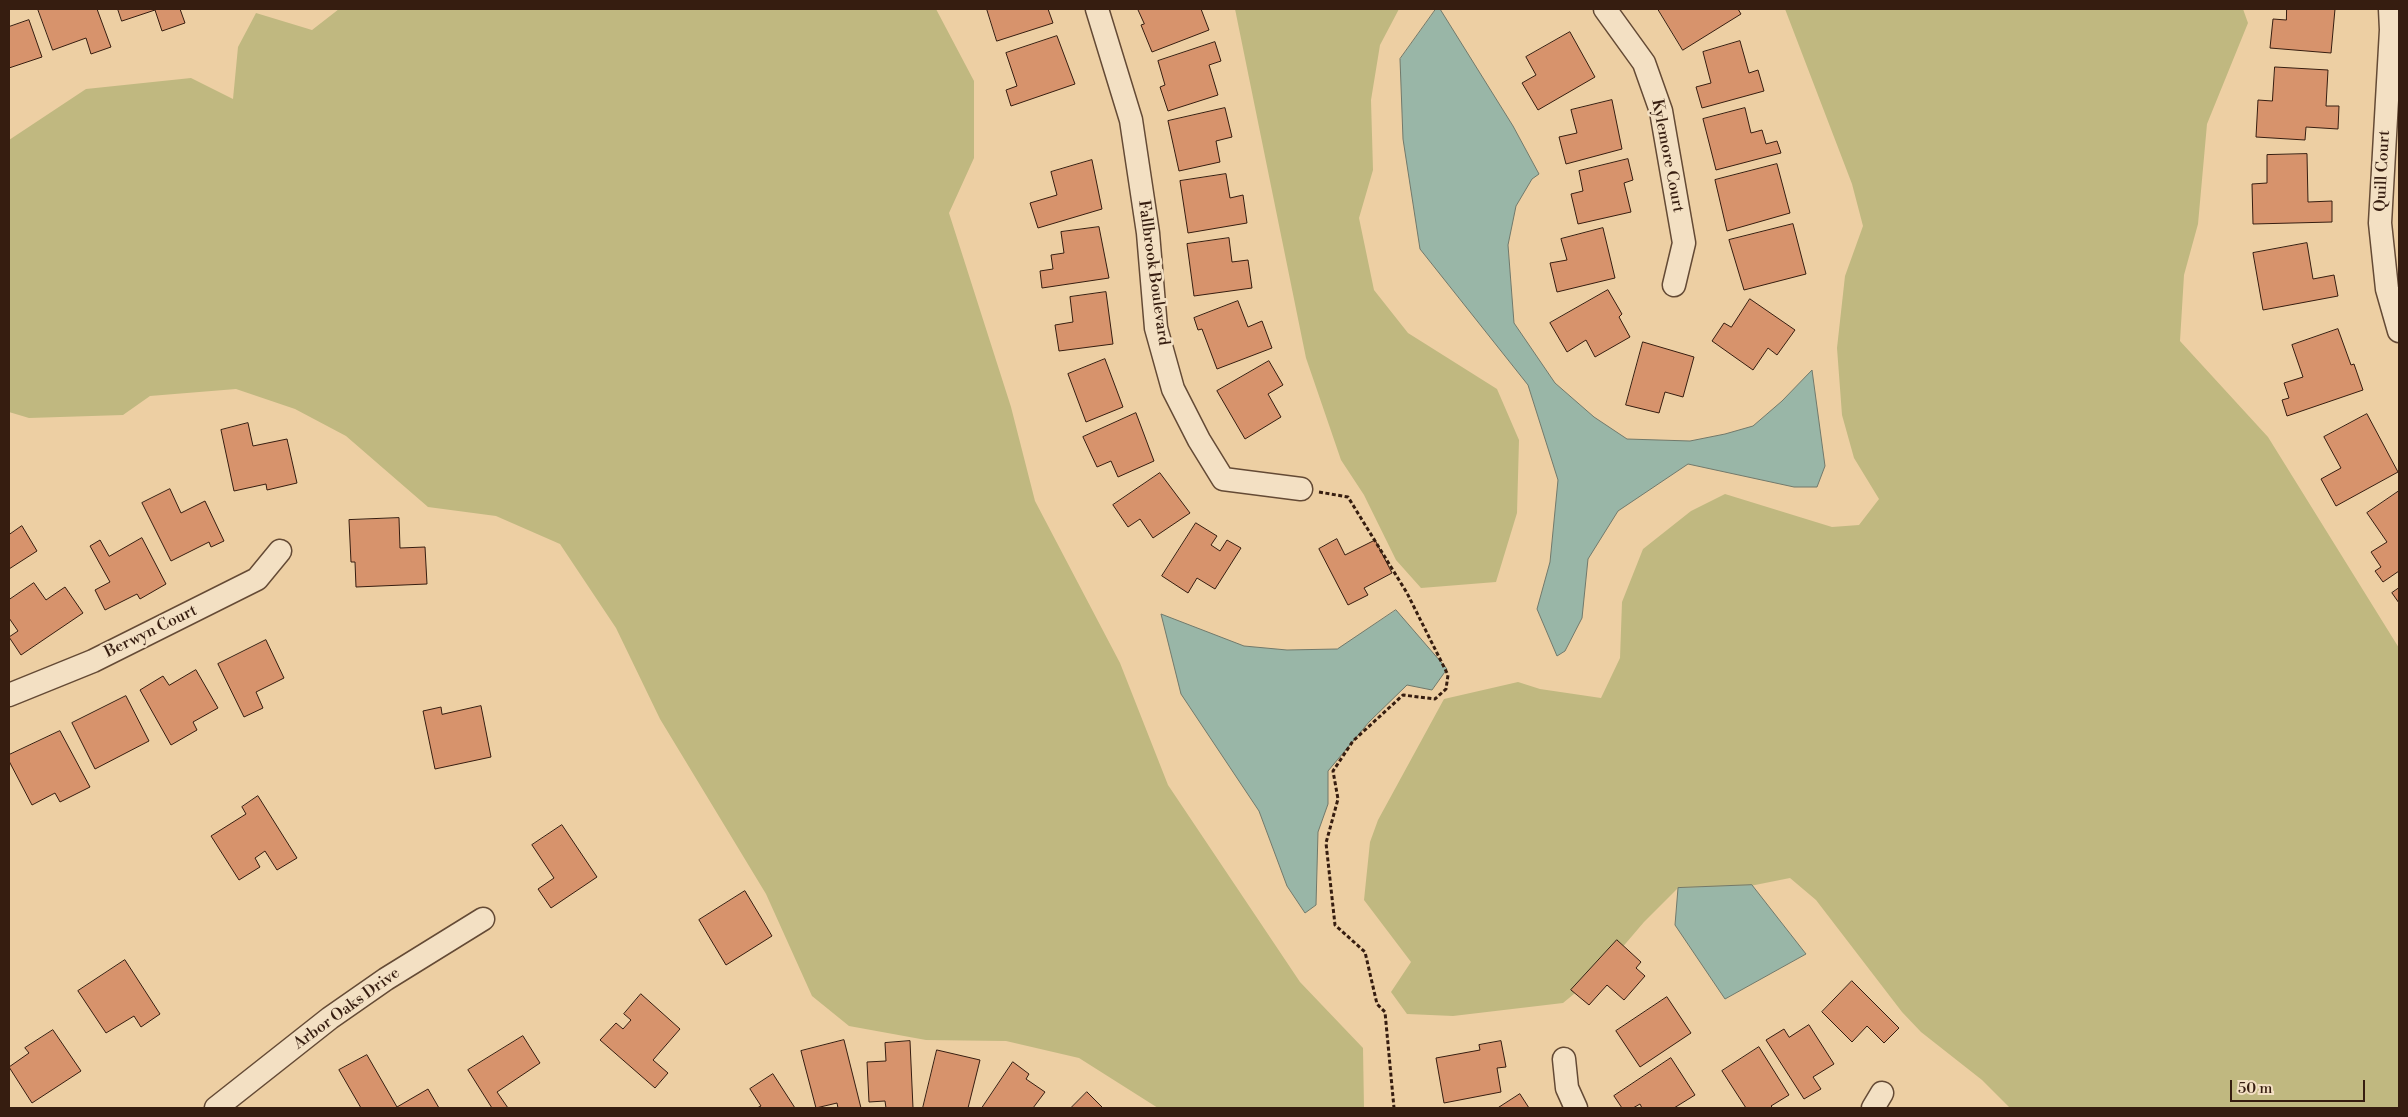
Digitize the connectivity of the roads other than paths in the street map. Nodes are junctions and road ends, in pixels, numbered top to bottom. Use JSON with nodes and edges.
{"nodes":[{"id":1,"x":1097,"y":9,"type":"edge"},
{"id":2,"x":1605,"y":9,"type":"edge"},
{"id":3,"x":2390,"y":9,"type":"edge"},
{"id":4,"x":1674,"y":286,"type":"dead end"},
{"id":5,"x":2399,"y":331,"type":"edge"},
{"id":6,"x":1301,"y":489,"type":"road end"},
{"id":7,"x":280,"y":551,"type":"dead end"},
{"id":8,"x":9,"y":695,"type":"edge"},
{"id":9,"x":483,"y":919,"type":"dead end"},
{"id":10,"x":1564,"y":1059,"type":"dead end"},
{"id":11,"x":216,"y":1108,"type":"edge"},
{"id":12,"x":1576,"y":1108,"type":"edge"}],
"edges":[{"from":1,"to":6,"type":"street","name":"Fallbrook Boulevard"},
{"from":2,"to":4,"type":"street","name":"Kylemore Court"},
{"from":3,"to":5,"type":"street","name":"Quill Court"},
{"from":7,"to":8,"type":"street","name":"Berwyn Court"},
{"from":9,"to":11,"type":"street","name":"Arbor Oaks Drive"},
{"from":10,"to":12,"type":"street"}]}
